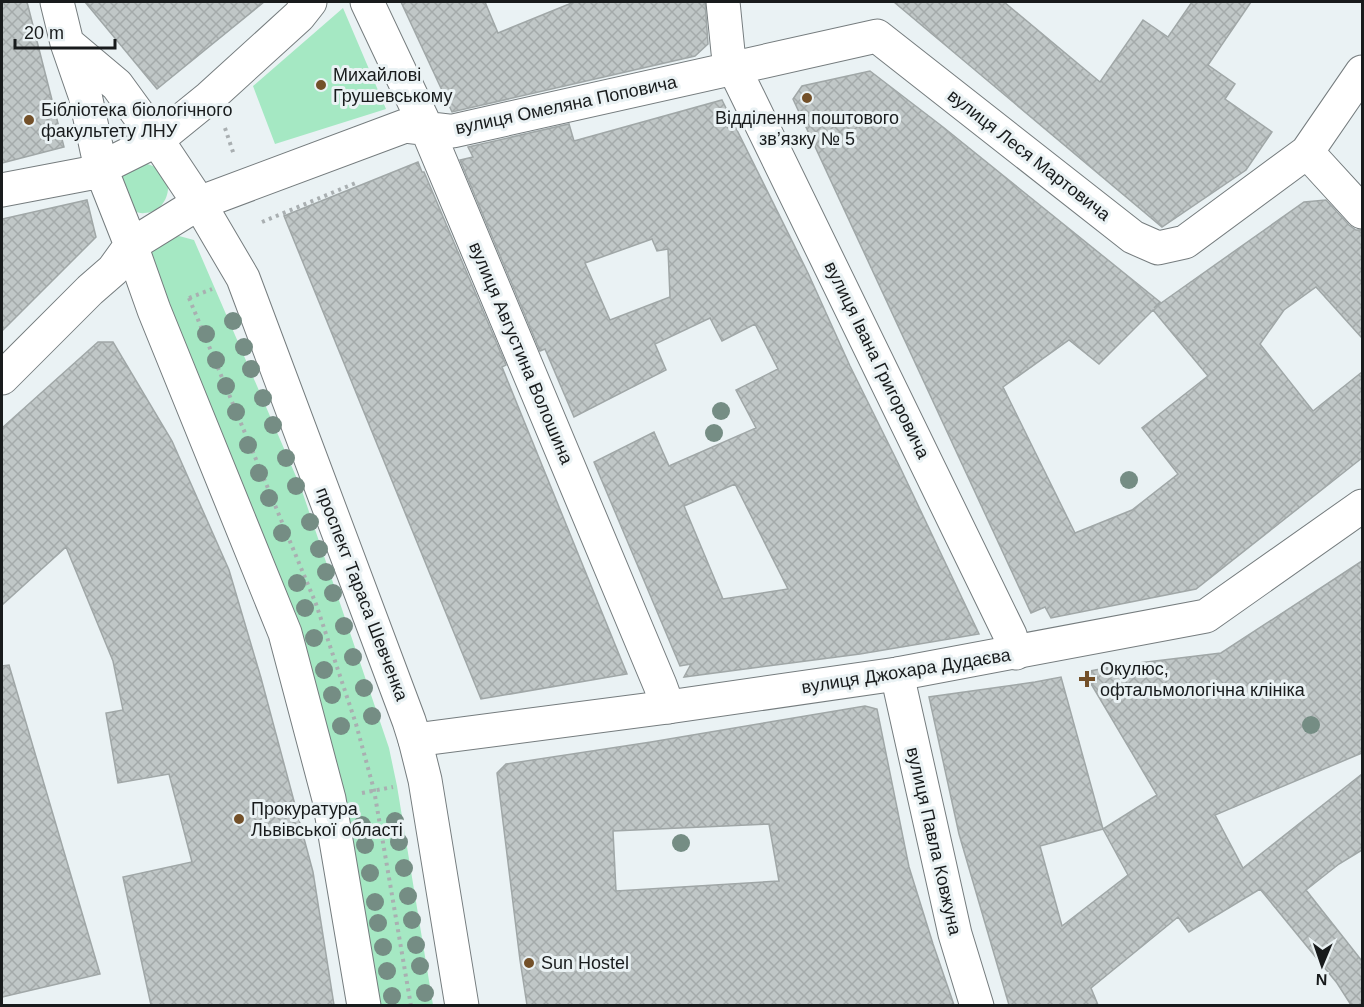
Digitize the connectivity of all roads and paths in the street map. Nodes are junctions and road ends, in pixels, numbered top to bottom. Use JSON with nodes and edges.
{"nodes":[{"id":1,"x":57,"y":2,"type":"edge"},
{"id":2,"x":310,"y":2,"type":"edge"},
{"id":3,"x":367,"y":2,"type":"edge"},
{"id":4,"x":723,"y":2,"type":"edge"},
{"id":5,"x":67,"y":43,"type":"junction"},
{"id":6,"x":734,"y":68,"type":"junction"},
{"id":7,"x":1362,"y":72,"type":"edge"},
{"id":8,"x":222,"y":120,"type":"dead end"},
{"id":9,"x":427,"y":129,"type":"junction"},
{"id":10,"x":157,"y":140,"type":"junction"},
{"id":11,"x":1307,"y":152,"type":"junction"},
{"id":12,"x":238,"y":164,"type":"dead end"},
{"id":13,"x":101,"y":169,"type":"junction"},
{"id":14,"x":2,"y":190,"type":"edge"},
{"id":15,"x":199,"y":203,"type":"junction"},
{"id":16,"x":1362,"y":212,"type":"edge"},
{"id":17,"x":131,"y":245,"type":"junction"},
{"id":18,"x":214,"y":288,"type":"dead end"},
{"id":19,"x":181,"y":301,"type":"dead end"},
{"id":20,"x":2,"y":378,"type":"edge"},
{"id":21,"x":1362,"y":506,"type":"edge"},
{"id":22,"x":1016,"y":653,"type":"junction"},
{"id":23,"x":897,"y":674,"type":"junction"},
{"id":24,"x":668,"y":707,"type":"junction"},
{"id":25,"x":415,"y":740,"type":"junction"},
{"id":26,"x":397,"y":786,"type":"dead end"},
{"id":27,"x":356,"y":794,"type":"dead end"},
{"id":28,"x":364,"y":1005,"type":"edge"},
{"id":29,"x":462,"y":1005,"type":"edge"},
{"id":30,"x":977,"y":1005,"type":"edge"}],
"edges":[{"from":1,"to":5,"type":"street"},
{"from":2,"to":10,"type":"street"},
{"from":3,"to":9,"type":"street","name":"вулиця Августина Волошина"},
{"from":4,"to":6,"type":"street"},
{"from":5,"to":10,"type":"street","name":"проспект Тараса Шевченка"},
{"from":5,"to":13,"type":"street"},
{"from":6,"to":9,"type":"street","name":"вулиця Омеляна Поповича"},
{"from":6,"to":11,"type":"street","name":"вулиця Леся Мартовича"},
{"from":6,"to":22,"type":"street","name":"вулиця Івана Григоровича"},
{"from":7,"to":11,"type":"street"},
{"from":8,"to":12,"type":"path"},
{"from":9,"to":15,"type":"street","name":"вулиця Омеляна Поповича"},
{"from":9,"to":24,"type":"street","name":"вулиця Августина Волошина"},
{"from":10,"to":13,"type":"street"},
{"from":10,"to":15,"type":"street","name":"проспект Тараса Шевченка"},
{"from":11,"to":16,"type":"street"},
{"from":13,"to":14,"type":"street"},
{"from":13,"to":17,"type":"street"},
{"from":15,"to":17,"type":"street"},
{"from":15,"to":25,"type":"street","name":"проспект Тараса Шевченка"},
{"from":17,"to":20,"type":"street"},
{"from":17,"to":28,"type":"street"},
{"from":18,"to":19,"type":"path"},
{"from":21,"to":22,"type":"street","name":"вулиця Джохара Дудаєва"},
{"from":22,"to":23,"type":"street","name":"вулиця Джохара Дудаєва"},
{"from":23,"to":24,"type":"street","name":"вулиця Джохара Дудаєва"},
{"from":23,"to":30,"type":"street","name":"вулиця Павла Ковжуна"},
{"from":24,"to":25,"type":"street","name":"вулиця Джохара Дудаєва"},
{"from":25,"to":29,"type":"street","name":"проспект Тараса Шевченка"},
{"from":26,"to":27,"type":"path"}]}
